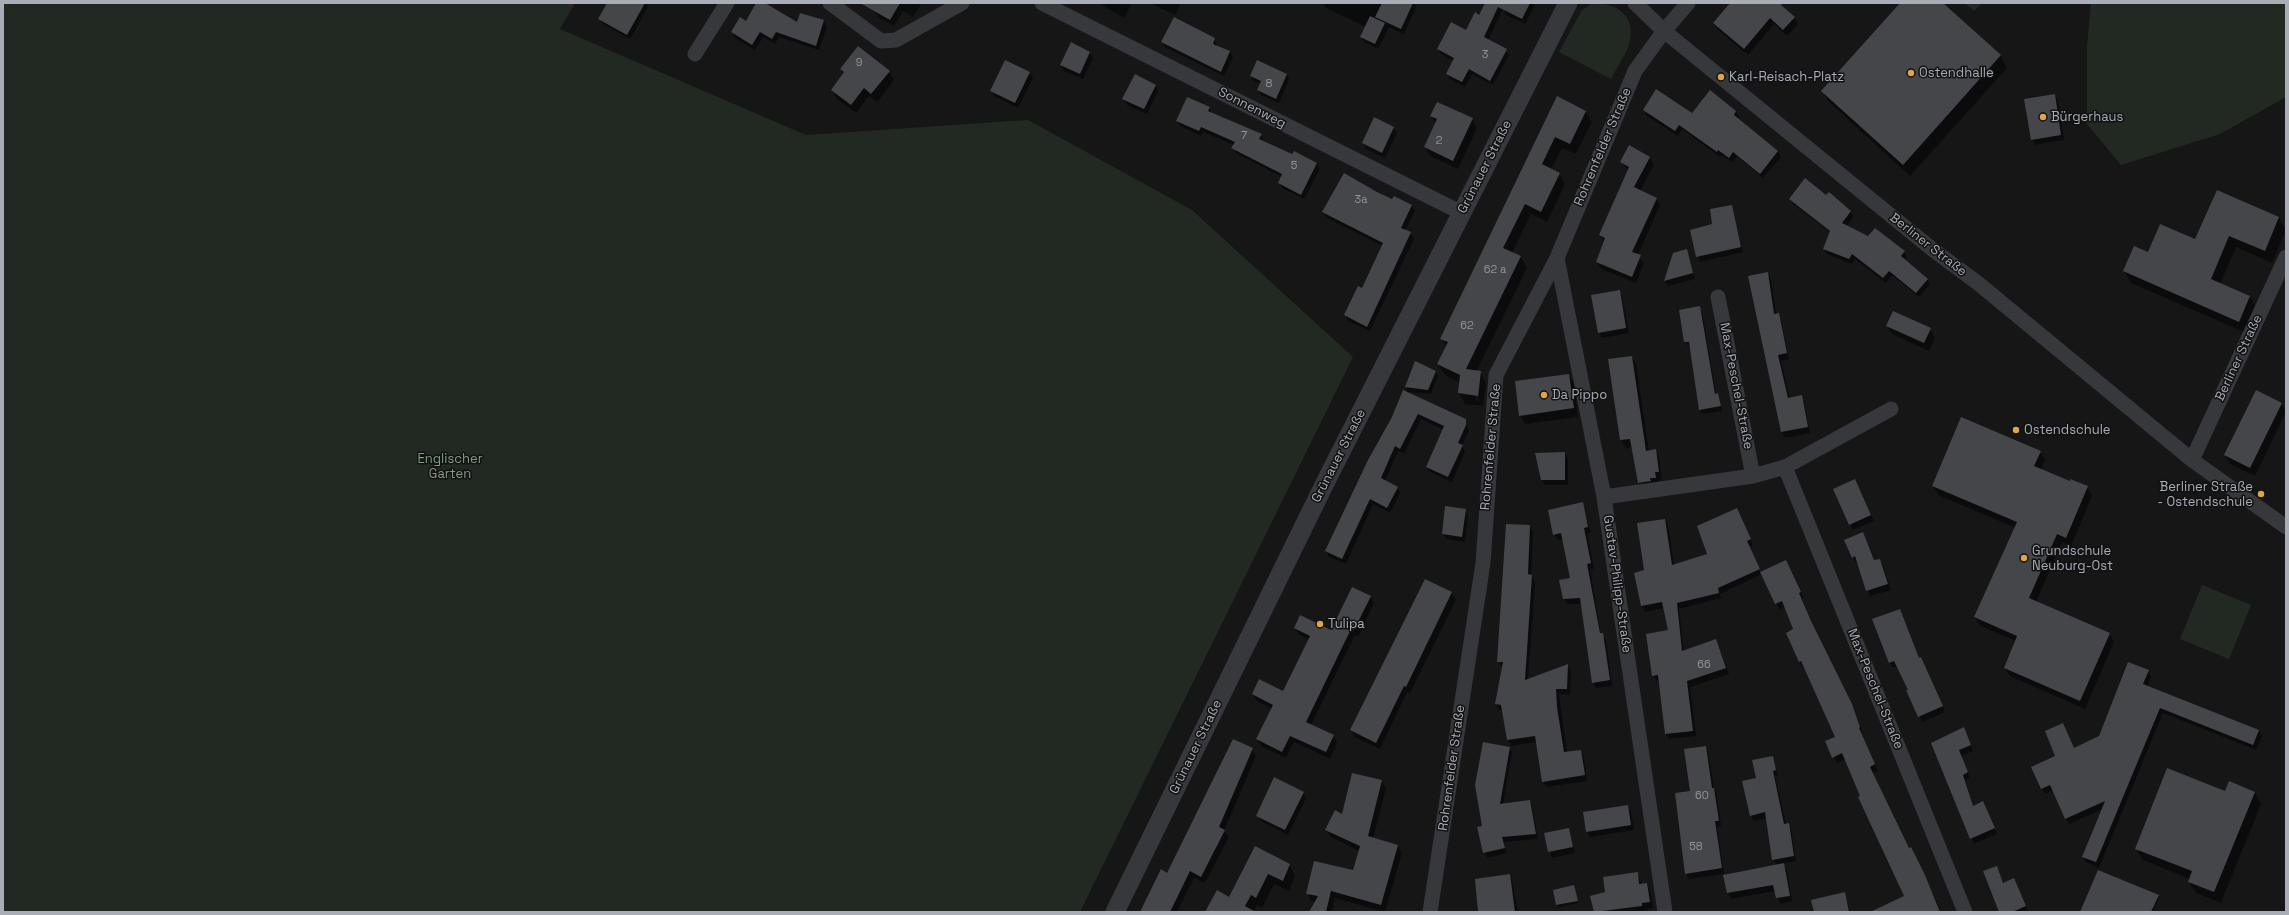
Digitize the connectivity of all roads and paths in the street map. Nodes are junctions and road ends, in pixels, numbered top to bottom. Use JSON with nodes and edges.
{"nodes":[{"id":1,"x":726,"y":3,"type":"edge"},
{"id":2,"x":830,"y":3,"type":"edge"},
{"id":3,"x":962,"y":3,"type":"edge"},
{"id":4,"x":1042,"y":3,"type":"edge"},
{"id":5,"x":1568,"y":3,"type":"edge"},
{"id":6,"x":1635,"y":3,"type":"edge"},
{"id":7,"x":1688,"y":3,"type":"edge"},
{"id":8,"x":1664,"y":30,"type":"junction"},
{"id":9,"x":695,"y":54,"type":"dead end"},
{"id":10,"x":1462,"y":213,"type":"junction"},
{"id":11,"x":2286,"y":256,"type":"edge"},
{"id":12,"x":1558,"y":258,"type":"junction"},
{"id":13,"x":1718,"y":297,"type":"dead end"},
{"id":14,"x":1891,"y":409,"type":"dead end"},
{"id":15,"x":2192,"y":460,"type":"junction"},
{"id":16,"x":1785,"y":467,"type":"junction"},
{"id":17,"x":1753,"y":476,"type":"junction"},
{"id":18,"x":1604,"y":497,"type":"junction"},
{"id":19,"x":2286,"y":527,"type":"edge"},
{"id":20,"x":1116,"y":912,"type":"edge"},
{"id":21,"x":1430,"y":912,"type":"edge"},
{"id":22,"x":1665,"y":912,"type":"edge"},
{"id":23,"x":1965,"y":912,"type":"edge"}],
"edges":[{"from":1,"to":9,"type":"street"},
{"from":2,"to":3,"type":"street"},
{"from":4,"to":10,"type":"street","name":"Sonnenweg"},
{"from":5,"to":10,"type":"street","name":"Grünauer Straße"},
{"from":6,"to":8,"type":"street"},
{"from":7,"to":8,"type":"street","name":"Rohrenfelder Straße"},
{"from":8,"to":12,"type":"street","name":"Rohrenfelder Straße"},
{"from":8,"to":15,"type":"street","name":"Berliner Straße"},
{"from":10,"to":20,"type":"street","name":"Grünauer Straße"},
{"from":11,"to":15,"type":"street","name":"Berliner Straße"},
{"from":12,"to":18,"type":"street","name":"Gustav-Philipp-Straße"},
{"from":12,"to":21,"type":"street","name":"Rohrenfelder Straße"},
{"from":13,"to":17,"type":"street","name":"Max-Peschel-Straße"},
{"from":14,"to":16,"type":"street"},
{"from":15,"to":19,"type":"street","name":"Berliner Straße"},
{"from":16,"to":17,"type":"street"},
{"from":16,"to":23,"type":"street","name":"Max-Peschel-Straße"},
{"from":17,"to":18,"type":"street"},
{"from":18,"to":22,"type":"street","name":"Gustav-Philipp-Straße"}]}
